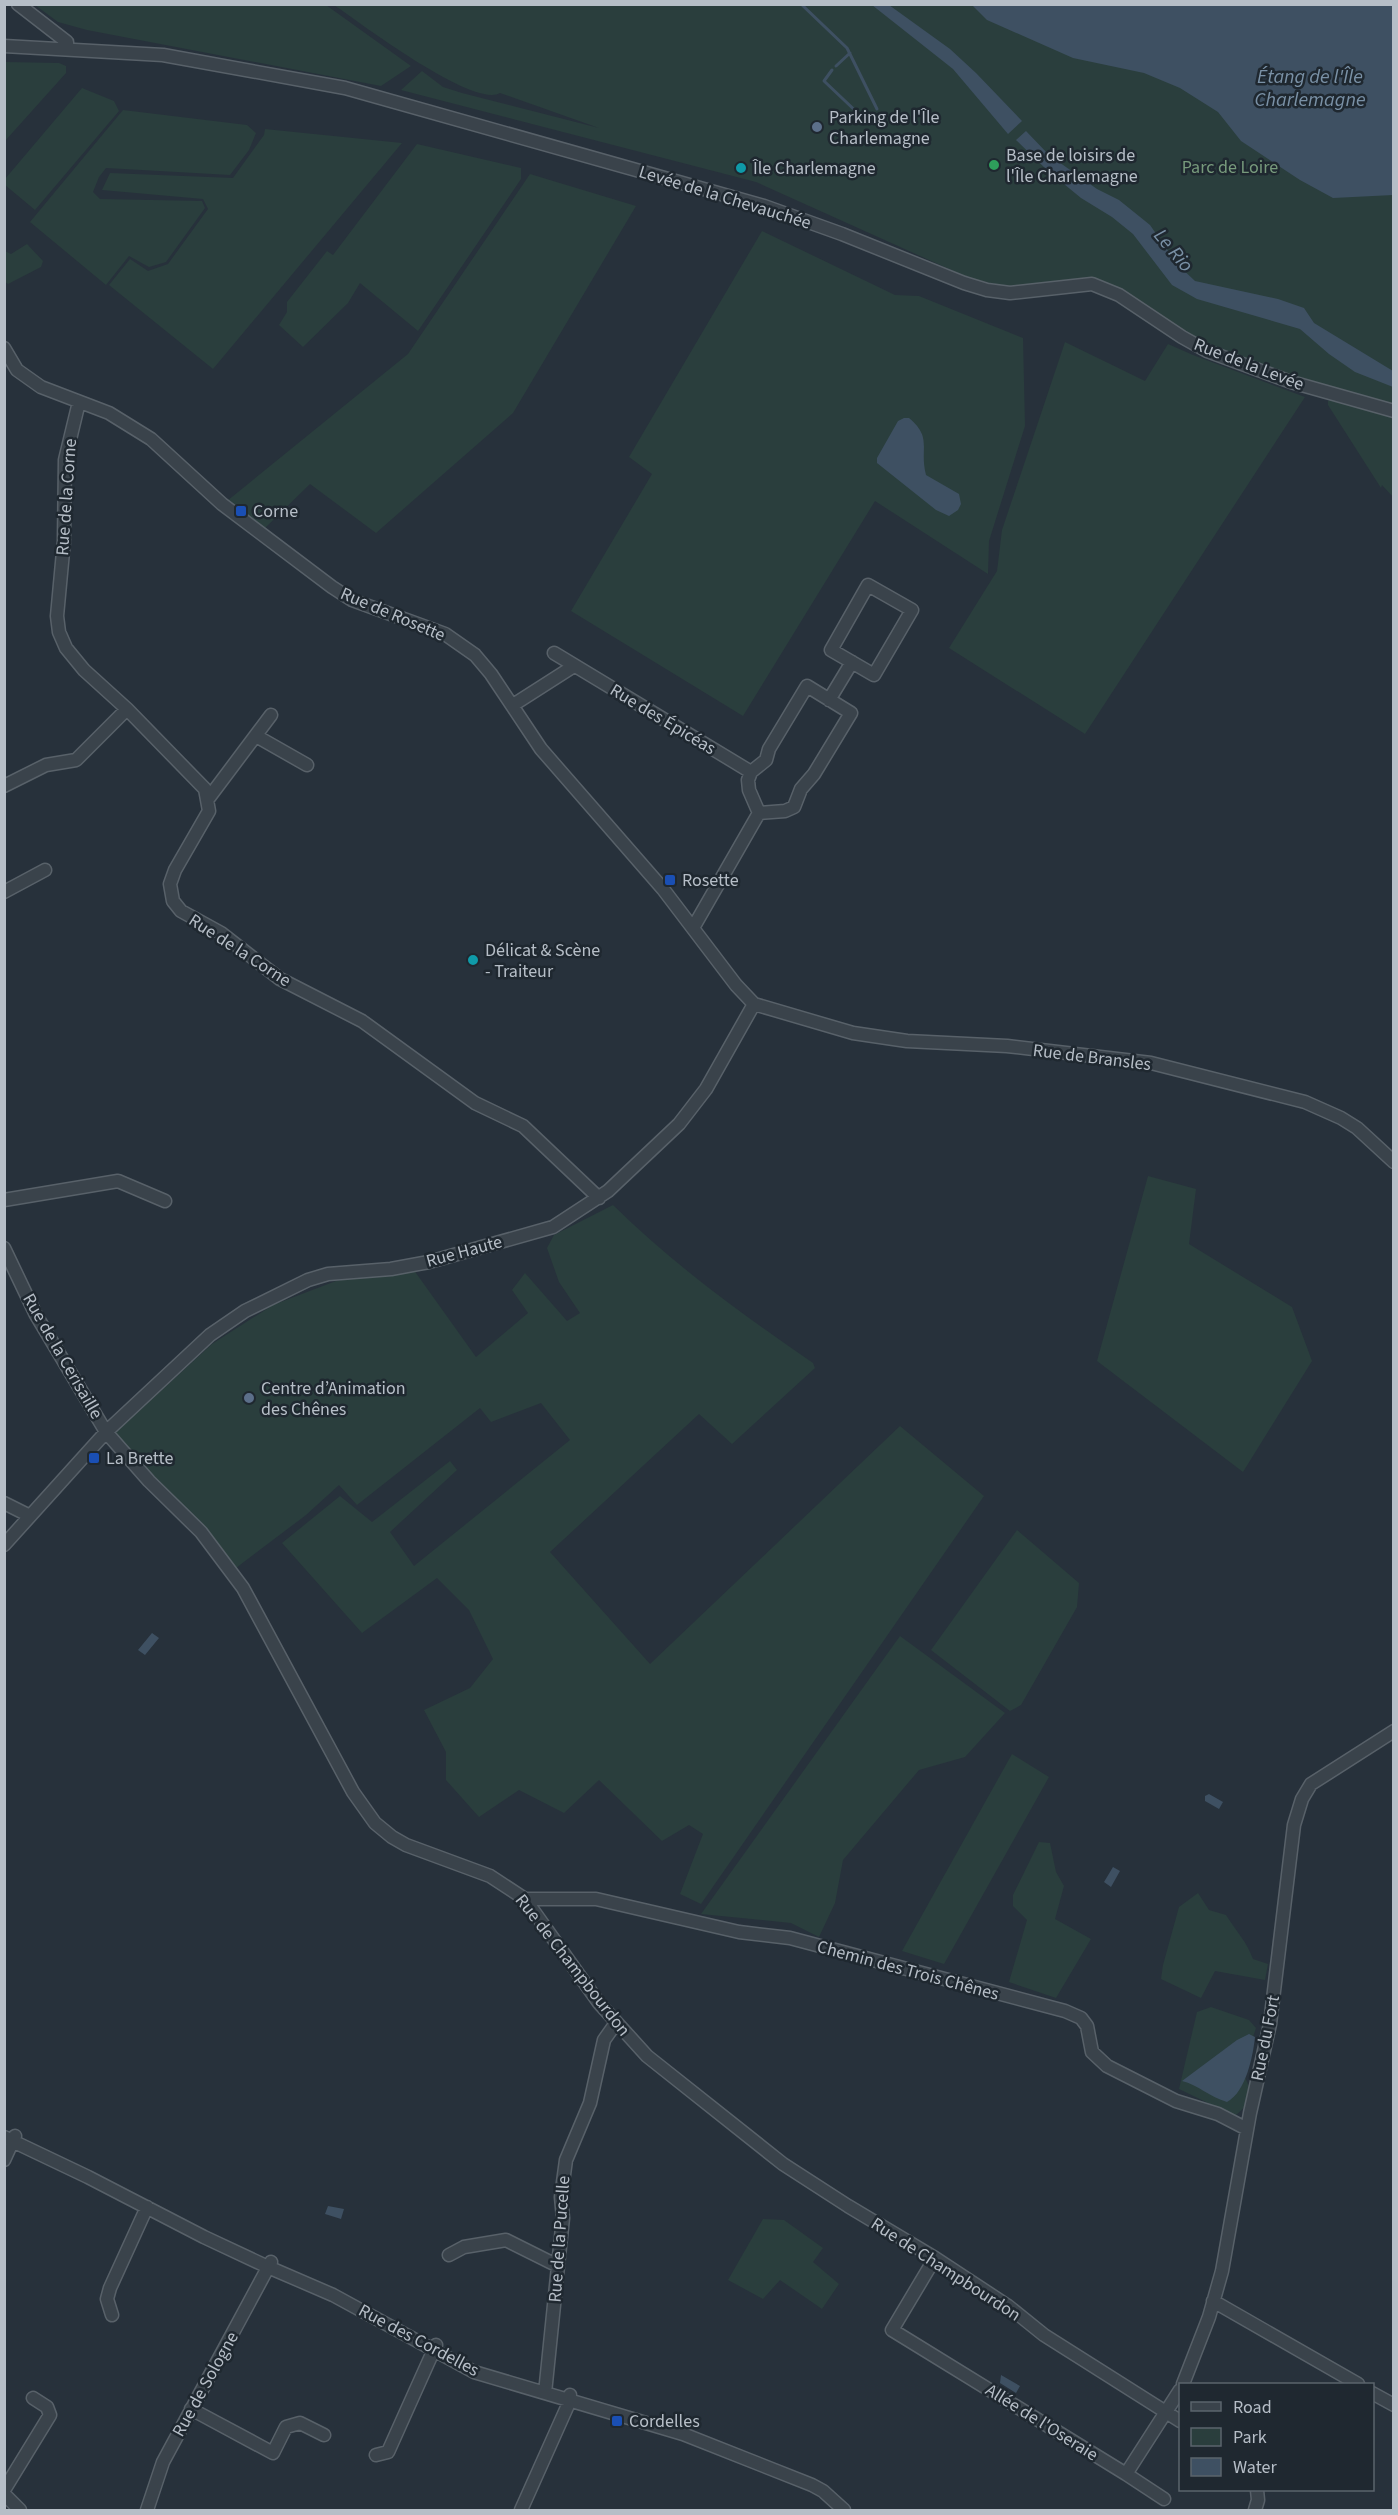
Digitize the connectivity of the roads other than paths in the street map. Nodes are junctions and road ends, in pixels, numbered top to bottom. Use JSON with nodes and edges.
{"nodes":[{"id":1,"x":18,"y":4,"type":"edge"},
{"id":2,"x":4,"y":46,"type":"edge"},
{"id":3,"x":67,"y":48,"type":"junction"},
{"id":4,"x":1010,"y":293,"type":"joint"},
{"id":5,"x":4,"y":348,"type":"edge"},
{"id":6,"x":79,"y":402,"type":"junction"},
{"id":7,"x":1394,"y":411,"type":"edge"},
{"id":8,"x":554,"y":653,"type":"dead end"},
{"id":9,"x":852,"y":662,"type":"junction"},
{"id":10,"x":574,"y":666,"type":"junction"},
{"id":11,"x":829,"y":700,"type":"junction"},
{"id":12,"x":513,"y":705,"type":"junction"},
{"id":13,"x":128,"y":709,"type":"junction"},
{"id":14,"x":271,"y":715,"type":"dead end"},
{"id":15,"x":256,"y":736,"type":"junction"},
{"id":16,"x":307,"y":765,"type":"dead end"},
{"id":17,"x":751,"y":772,"type":"junction"},
{"id":18,"x":4,"y":786,"type":"edge"},
{"id":19,"x":208,"y":799,"type":"junction"},
{"id":20,"x":759,"y":813,"type":"junction"},
{"id":21,"x":45,"y":870,"type":"dead end"},
{"id":22,"x":4,"y":892,"type":"edge"},
{"id":23,"x":693,"y":928,"type":"junction"},
{"id":24,"x":754,"y":1004,"type":"junction"},
{"id":25,"x":1394,"y":1162,"type":"edge"},
{"id":26,"x":599,"y":1198,"type":"junction"},
{"id":27,"x":4,"y":1200,"type":"edge"},
{"id":28,"x":165,"y":1201,"type":"dead end"},
{"id":29,"x":4,"y":1248,"type":"edge"},
{"id":30,"x":106,"y":1432,"type":"junction"},
{"id":31,"x":4,"y":1503,"type":"edge"},
{"id":32,"x":30,"y":1516,"type":"junction"},
{"id":33,"x":4,"y":1545,"type":"edge"},
{"id":34,"x":1394,"y":1731,"type":"edge"},
{"id":35,"x":525,"y":1899,"type":"junction"},
{"id":36,"x":616,"y":2023,"type":"junction"},
{"id":37,"x":1247,"y":2129,"type":"junction"},
{"id":38,"x":11,"y":2138,"type":"edge"},
{"id":39,"x":4,"y":2160,"type":"edge"},
{"id":40,"x":147,"y":2207,"type":"junction"},
{"id":41,"x":449,"y":2255,"type":"dead end"},
{"id":42,"x":935,"y":2258,"type":"junction"},
{"id":43,"x":269,"y":2264,"type":"junction"},
{"id":44,"x":558,"y":2266,"type":"junction"},
{"id":45,"x":1214,"y":2301,"type":"junction"},
{"id":46,"x":112,"y":2315,"type":"dead end"},
{"id":47,"x":434,"y":2348,"type":"junction"},
{"id":48,"x":1184,"y":2383,"type":"edge"},
{"id":49,"x":1355,"y":2383,"type":"edge"},
{"id":50,"x":1179,"y":2392,"type":"edge"},
{"id":51,"x":545,"y":2393,"type":"junction"},
{"id":52,"x":1374,"y":2394,"type":"edge"},
{"id":53,"x":570,"y":2397,"type":"junction"},
{"id":54,"x":33,"y":2398,"type":"dead end"},
{"id":55,"x":1394,"y":2405,"type":"edge"},
{"id":56,"x":191,"y":2409,"type":"junction"},
{"id":57,"x":1167,"y":2411,"type":"junction"},
{"id":58,"x":1179,"y":2420,"type":"edge"},
{"id":59,"x":324,"y":2435,"type":"dead end"},
{"id":60,"x":376,"y":2455,"type":"dead end"},
{"id":61,"x":1126,"y":2474,"type":"junction"},
{"id":62,"x":1257,"y":2491,"type":"edge"},
{"id":63,"x":4,"y":2492,"type":"edge"},
{"id":64,"x":1164,"y":2499,"type":"dead end"},
{"id":65,"x":20,"y":2511,"type":"edge"},
{"id":66,"x":147,"y":2511,"type":"edge"},
{"id":67,"x":521,"y":2511,"type":"edge"},
{"id":68,"x":844,"y":2511,"type":"edge"},
{"id":69,"x":1255,"y":2511,"type":"edge"}],
"edges":[{"from":1,"to":3,"type":"street"},
{"from":2,"to":3,"type":"street","name":"Levée de la Chevauchée"},
{"from":3,"to":4,"type":"street","name":"Levée de la Chevauchée"},
{"from":4,"to":7,"type":"street","name":"Rue de la Levée"},
{"from":5,"to":6,"type":"street","name":"Rue de Rosette"},
{"from":6,"to":12,"type":"street","name":"Rue de Rosette"},
{"from":6,"to":13,"type":"street","name":"Rue de la Corne"},
{"from":8,"to":10,"type":"street","name":"Rue des Épicéas"},
{"from":9,"to":9,"type":"street"},
{"from":9,"to":11,"type":"street"},
{"from":10,"to":12,"type":"street"},
{"from":10,"to":17,"type":"street","name":"Rue des Épicéas"},
{"from":11,"to":17,"type":"street"},
{"from":11,"to":20,"type":"street"},
{"from":12,"to":23,"type":"street","name":"Rue de Rosette"},
{"from":13,"to":18,"type":"street"},
{"from":13,"to":19,"type":"street","name":"Rue de la Corne"},
{"from":14,"to":15,"type":"street"},
{"from":15,"to":16,"type":"street"},
{"from":15,"to":19,"type":"street"},
{"from":17,"to":20,"type":"street"},
{"from":19,"to":26,"type":"street","name":"Rue de la Corne"},
{"from":20,"to":23,"type":"street"},
{"from":21,"to":22,"type":"street"},
{"from":23,"to":24,"type":"street","name":"Rue de Rosette"},
{"from":24,"to":25,"type":"street","name":"Rue de Bransles"},
{"from":24,"to":26,"type":"street","name":"Rue Haute"},
{"from":26,"to":30,"type":"street","name":"Rue Haute"},
{"from":27,"to":28,"type":"street"},
{"from":29,"to":30,"type":"street","name":"Rue de la Cerisaille"},
{"from":30,"to":32,"type":"street","name":"Rue Haute"},
{"from":30,"to":35,"type":"street","name":"Rue de Champbourdon"},
{"from":31,"to":32,"type":"street"},
{"from":32,"to":33,"type":"street","name":"Rue Haute"},
{"from":34,"to":37,"type":"street","name":"Rue du Fort"},
{"from":35,"to":36,"type":"street","name":"Rue de Champbourdon"},
{"from":35,"to":37,"type":"street","name":"Chemin des Trois Chênes"},
{"from":36,"to":42,"type":"street","name":"Rue de Champbourdon"},
{"from":36,"to":44,"type":"street","name":"Rue de la Pucelle"},
{"from":37,"to":45,"type":"street","name":"Rue du Fort"},
{"from":38,"to":39,"type":"street"},
{"from":38,"to":40,"type":"street","name":"Rue des Cordelles"},
{"from":40,"to":43,"type":"street","name":"Rue des Cordelles"},
{"from":40,"to":46,"type":"street"},
{"from":41,"to":44,"type":"street"},
{"from":42,"to":57,"type":"street","name":"Rue de Champbourdon"},
{"from":42,"to":61,"type":"street","name":"Allée de l'Oseraie"},
{"from":43,"to":47,"type":"street","name":"Rue des Cordelles"},
{"from":43,"to":56,"type":"street","name":"Rue de Sologne"},
{"from":44,"to":51,"type":"street","name":"Rue de la Pucelle"},
{"from":45,"to":48,"type":"street","name":"Rue du Fort"},
{"from":45,"to":49,"type":"street"},
{"from":47,"to":51,"type":"street","name":"Rue des Cordelles"},
{"from":47,"to":60,"type":"street"},
{"from":50,"to":57,"type":"street"},
{"from":51,"to":53,"type":"street","name":"Rue des Cordelles"},
{"from":52,"to":55,"type":"street"},
{"from":53,"to":67,"type":"street"},
{"from":53,"to":68,"type":"street","name":"Rue des Cordelles"},
{"from":54,"to":63,"type":"street"},
{"from":56,"to":59,"type":"street"},
{"from":56,"to":66,"type":"street","name":"Rue de Sologne"},
{"from":57,"to":58,"type":"street","name":"Rue de Champbourdon"},
{"from":57,"to":61,"type":"street"},
{"from":61,"to":64,"type":"street","name":"Allée de l'Oseraie"},
{"from":62,"to":69,"type":"street"},
{"from":63,"to":65,"type":"street"}]}
